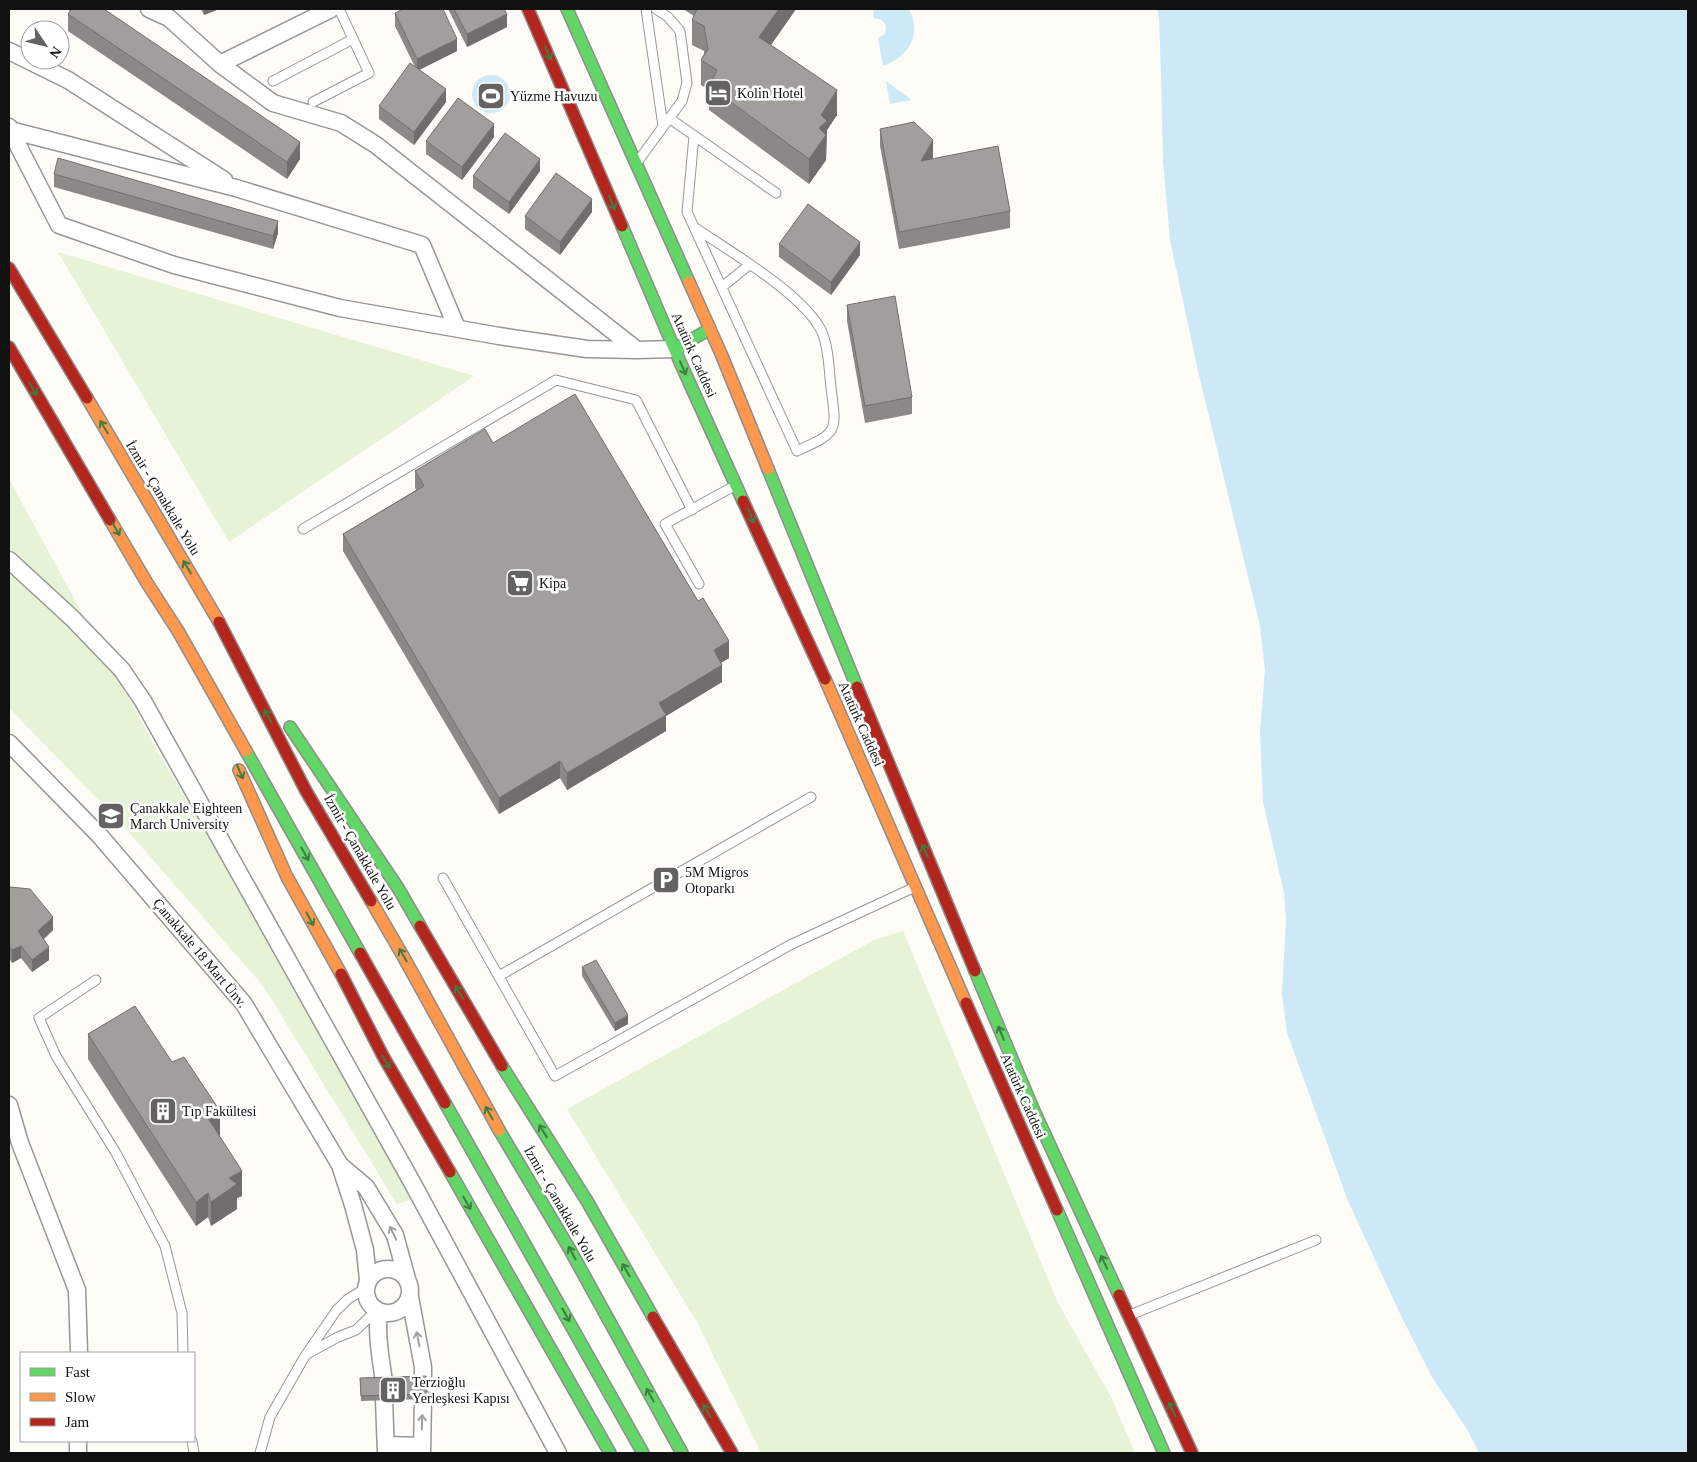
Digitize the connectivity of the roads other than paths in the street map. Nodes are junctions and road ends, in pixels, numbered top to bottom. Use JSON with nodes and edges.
{"nodes":[{"id":1,"x":149,"y":9,"type":"edge"},
{"id":2,"x":331,"y":9,"type":"edge"},
{"id":3,"x":339,"y":9,"type":"edge"},
{"id":4,"x":528,"y":9,"type":"edge"},
{"id":5,"x":567,"y":9,"type":"edge"},
{"id":6,"x":646,"y":9,"type":"edge"},
{"id":7,"x":656,"y":9,"type":"edge"},
{"id":8,"x":167,"y":14,"type":"edge"},
{"id":9,"x":353,"y":38,"type":"junction"},
{"id":10,"x":9,"y":51,"type":"edge"},
{"id":11,"x":220,"y":64,"type":"junction"},
{"id":12,"x":273,"y":81,"type":"dead end"},
{"id":13,"x":313,"y":102,"type":"dead end"},
{"id":14,"x":669,"y":118,"type":"junction"},
{"id":15,"x":663,"y":126,"type":"junction"},
{"id":16,"x":10,"y":129,"type":"edge"},
{"id":17,"x":694,"y":136,"type":"junction"},
{"id":18,"x":632,"y":166,"type":"junction"},
{"id":19,"x":236,"y":188,"type":"junction"},
{"id":20,"x":776,"y":193,"type":"dead end"},
{"id":21,"x":694,"y":227,"type":"junction"},
{"id":22,"x":750,"y":264,"type":"junction"},
{"id":23,"x":9,"y":268,"type":"edge"},
{"id":24,"x":722,"y":287,"type":"junction"},
{"id":25,"x":457,"y":328,"type":"junction"},
{"id":26,"x":710,"y":329,"type":"junction"},
{"id":27,"x":9,"y":347,"type":"edge"},
{"id":28,"x":675,"y":349,"type":"junction"},
{"id":29,"x":637,"y":350,"type":"junction"},
{"id":30,"x":736,"y":485,"type":"junction"},
{"id":31,"x":692,"y":510,"type":"junction"},
{"id":32,"x":303,"y":529,"type":"dead end"},
{"id":33,"x":9,"y":560,"type":"edge"},
{"id":34,"x":699,"y":584,"type":"dead end"},
{"id":35,"x":212,"y":609,"type":"junction"},
{"id":36,"x":178,"y":632,"type":"junction"},
{"id":37,"x":272,"y":699,"type":"dead end"},
{"id":38,"x":283,"y":716,"type":"dead end"},
{"id":39,"x":222,"y":732,"type":"dead end"},
{"id":40,"x":9,"y":743,"type":"edge"},
{"id":41,"x":234,"y":759,"type":"dead end"},
{"id":42,"x":811,"y":797,"type":"dead end"},
{"id":43,"x":936,"y":877,"type":"junction"},
{"id":44,"x":443,"y":878,"type":"dead end"},
{"id":45,"x":915,"y":887,"type":"junction"},
{"id":46,"x":499,"y":976,"type":"junction"},
{"id":47,"x":96,"y":980,"type":"dead end"},
{"id":48,"x":9,"y":1105,"type":"edge"},
{"id":49,"x":340,"y":1165,"type":"junction"},
{"id":50,"x":1316,"y":1240,"type":"dead end"},
{"id":51,"x":407,"y":1279,"type":"junction"},
{"id":52,"x":367,"y":1284,"type":"junction"},
{"id":53,"x":410,"y":1297,"type":"junction"},
{"id":54,"x":378,"y":1311,"type":"junction"},
{"id":55,"x":1129,"y":1315,"type":"junction"},
{"id":56,"x":79,"y":1352,"type":"edge"},
{"id":57,"x":183,"y":1352,"type":"edge"},
{"id":58,"x":305,"y":1356,"type":"junction"},
{"id":59,"x":423,"y":1380,"type":"edge"},
{"id":60,"x":384,"y":1382,"type":"edge"},
{"id":61,"x":423,"y":1399,"type":"edge"},
{"id":62,"x":384,"y":1400,"type":"edge"},
{"id":63,"x":386,"y":1449,"type":"edge"},
{"id":64,"x":422,"y":1450,"type":"edge"},
{"id":65,"x":260,"y":1453,"type":"edge"},
{"id":66,"x":558,"y":1453,"type":"edge"},
{"id":67,"x":610,"y":1453,"type":"edge"},
{"id":68,"x":644,"y":1453,"type":"edge"},
{"id":69,"x":682,"y":1453,"type":"edge"},
{"id":70,"x":732,"y":1453,"type":"edge"},
{"id":71,"x":1164,"y":1453,"type":"edge"},
{"id":72,"x":1192,"y":1453,"type":"edge"}],
"edges":[{"from":1,"to":8,"type":"street"},
{"from":2,"to":11,"type":"street"},
{"from":3,"to":9,"type":"lane"},
{"from":4,"to":28,"type":"main road","name":"Atatürk Caddesi","one_way":true},
{"from":5,"to":18,"type":"main road","name":"Atatürk Caddesi"},
{"from":6,"to":15,"type":"lane"},
{"from":7,"to":14,"type":"lane"},
{"from":8,"to":11,"type":"street"},
{"from":9,"to":12,"type":"lane"},
{"from":9,"to":13,"type":"lane"},
{"from":10,"to":19,"type":"street"},
{"from":11,"to":29,"type":"street"},
{"from":14,"to":15,"type":"lane"},
{"from":14,"to":17,"type":"lane"},
{"from":15,"to":18,"type":"lane"},
{"from":16,"to":19,"type":"street"},
{"from":16,"to":25,"type":"street"},
{"from":17,"to":20,"type":"lane"},
{"from":17,"to":21,"type":"lane"},
{"from":18,"to":26,"type":"main road","name":"Atatürk Caddesi"},
{"from":19,"to":25,"type":"street"},
{"from":21,"to":22,"type":"lane"},
{"from":21,"to":24,"type":"lane"},
{"from":22,"to":24,"type":"lane"},
{"from":22,"to":24,"type":"lane"},
{"from":35,"to":23,"type":"main road","name":"İzmir - Çanakkale Yolu","one_way":true},
{"from":25,"to":29,"type":"street"},
{"from":26,"to":28,"type":"main road"},
{"from":43,"to":26,"type":"main road","name":"Atatürk Caddesi","one_way":true},
{"from":27,"to":36,"type":"main road","one_way":true},
{"from":28,"to":29,"type":"street"},
{"from":28,"to":30,"type":"main road","name":"Atatürk Caddesi","one_way":true},
{"from":30,"to":31,"type":"lane"},
{"from":30,"to":45,"type":"main road","name":"Atatürk Caddesi","one_way":true},
{"from":31,"to":32,"type":"lane"},
{"from":31,"to":34,"type":"lane"},
{"from":33,"to":66,"type":"street"},
{"from":35,"to":37,"type":"main road"},
{"from":69,"to":35,"type":"main road","name":"İzmir - Çanakkale Yolu","one_way":true},
{"from":36,"to":39,"type":"main road"},
{"from":36,"to":68,"type":"main road","one_way":true},
{"from":70,"to":38,"type":"main road","one_way":true},
{"from":40,"to":49,"type":"street","name":"Çanakkale 18 Mart Ünv."},
{"from":41,"to":67,"type":"main road","one_way":true},
{"from":42,"to":46,"type":"lane"},
{"from":43,"to":45,"type":"main road"},
{"from":55,"to":43,"type":"main road","name":"Atatürk Caddesi","one_way":true},
{"from":44,"to":46,"type":"lane"},
{"from":45,"to":46,"type":"lane"},
{"from":45,"to":71,"type":"main road","name":"Atatürk Caddesi"},
{"from":47,"to":57,"type":"lane"},
{"from":48,"to":56,"type":"street"},
{"from":51,"to":49,"type":"street","one_way":true},
{"from":49,"to":52,"type":"street","name":"Çanakkale 18 Mart Ünv."},
{"from":50,"to":55,"type":"lane"},
{"from":51,"to":52,"type":"street"},
{"from":51,"to":53,"type":"street"},
{"from":52,"to":54,"type":"street"},
{"from":52,"to":58,"type":"lane"},
{"from":53,"to":54,"type":"street"},
{"from":59,"to":53,"type":"street","one_way":true},
{"from":54,"to":58,"type":"lane"},
{"from":54,"to":60,"type":"street"},
{"from":72,"to":55,"type":"main road","name":"Atatürk Caddesi","one_way":true},
{"from":58,"to":65,"type":"lane"},
{"from":64,"to":61,"type":"street","one_way":true},
{"from":62,"to":63,"type":"street"},
{"from":63,"to":64,"type":"street"}]}
